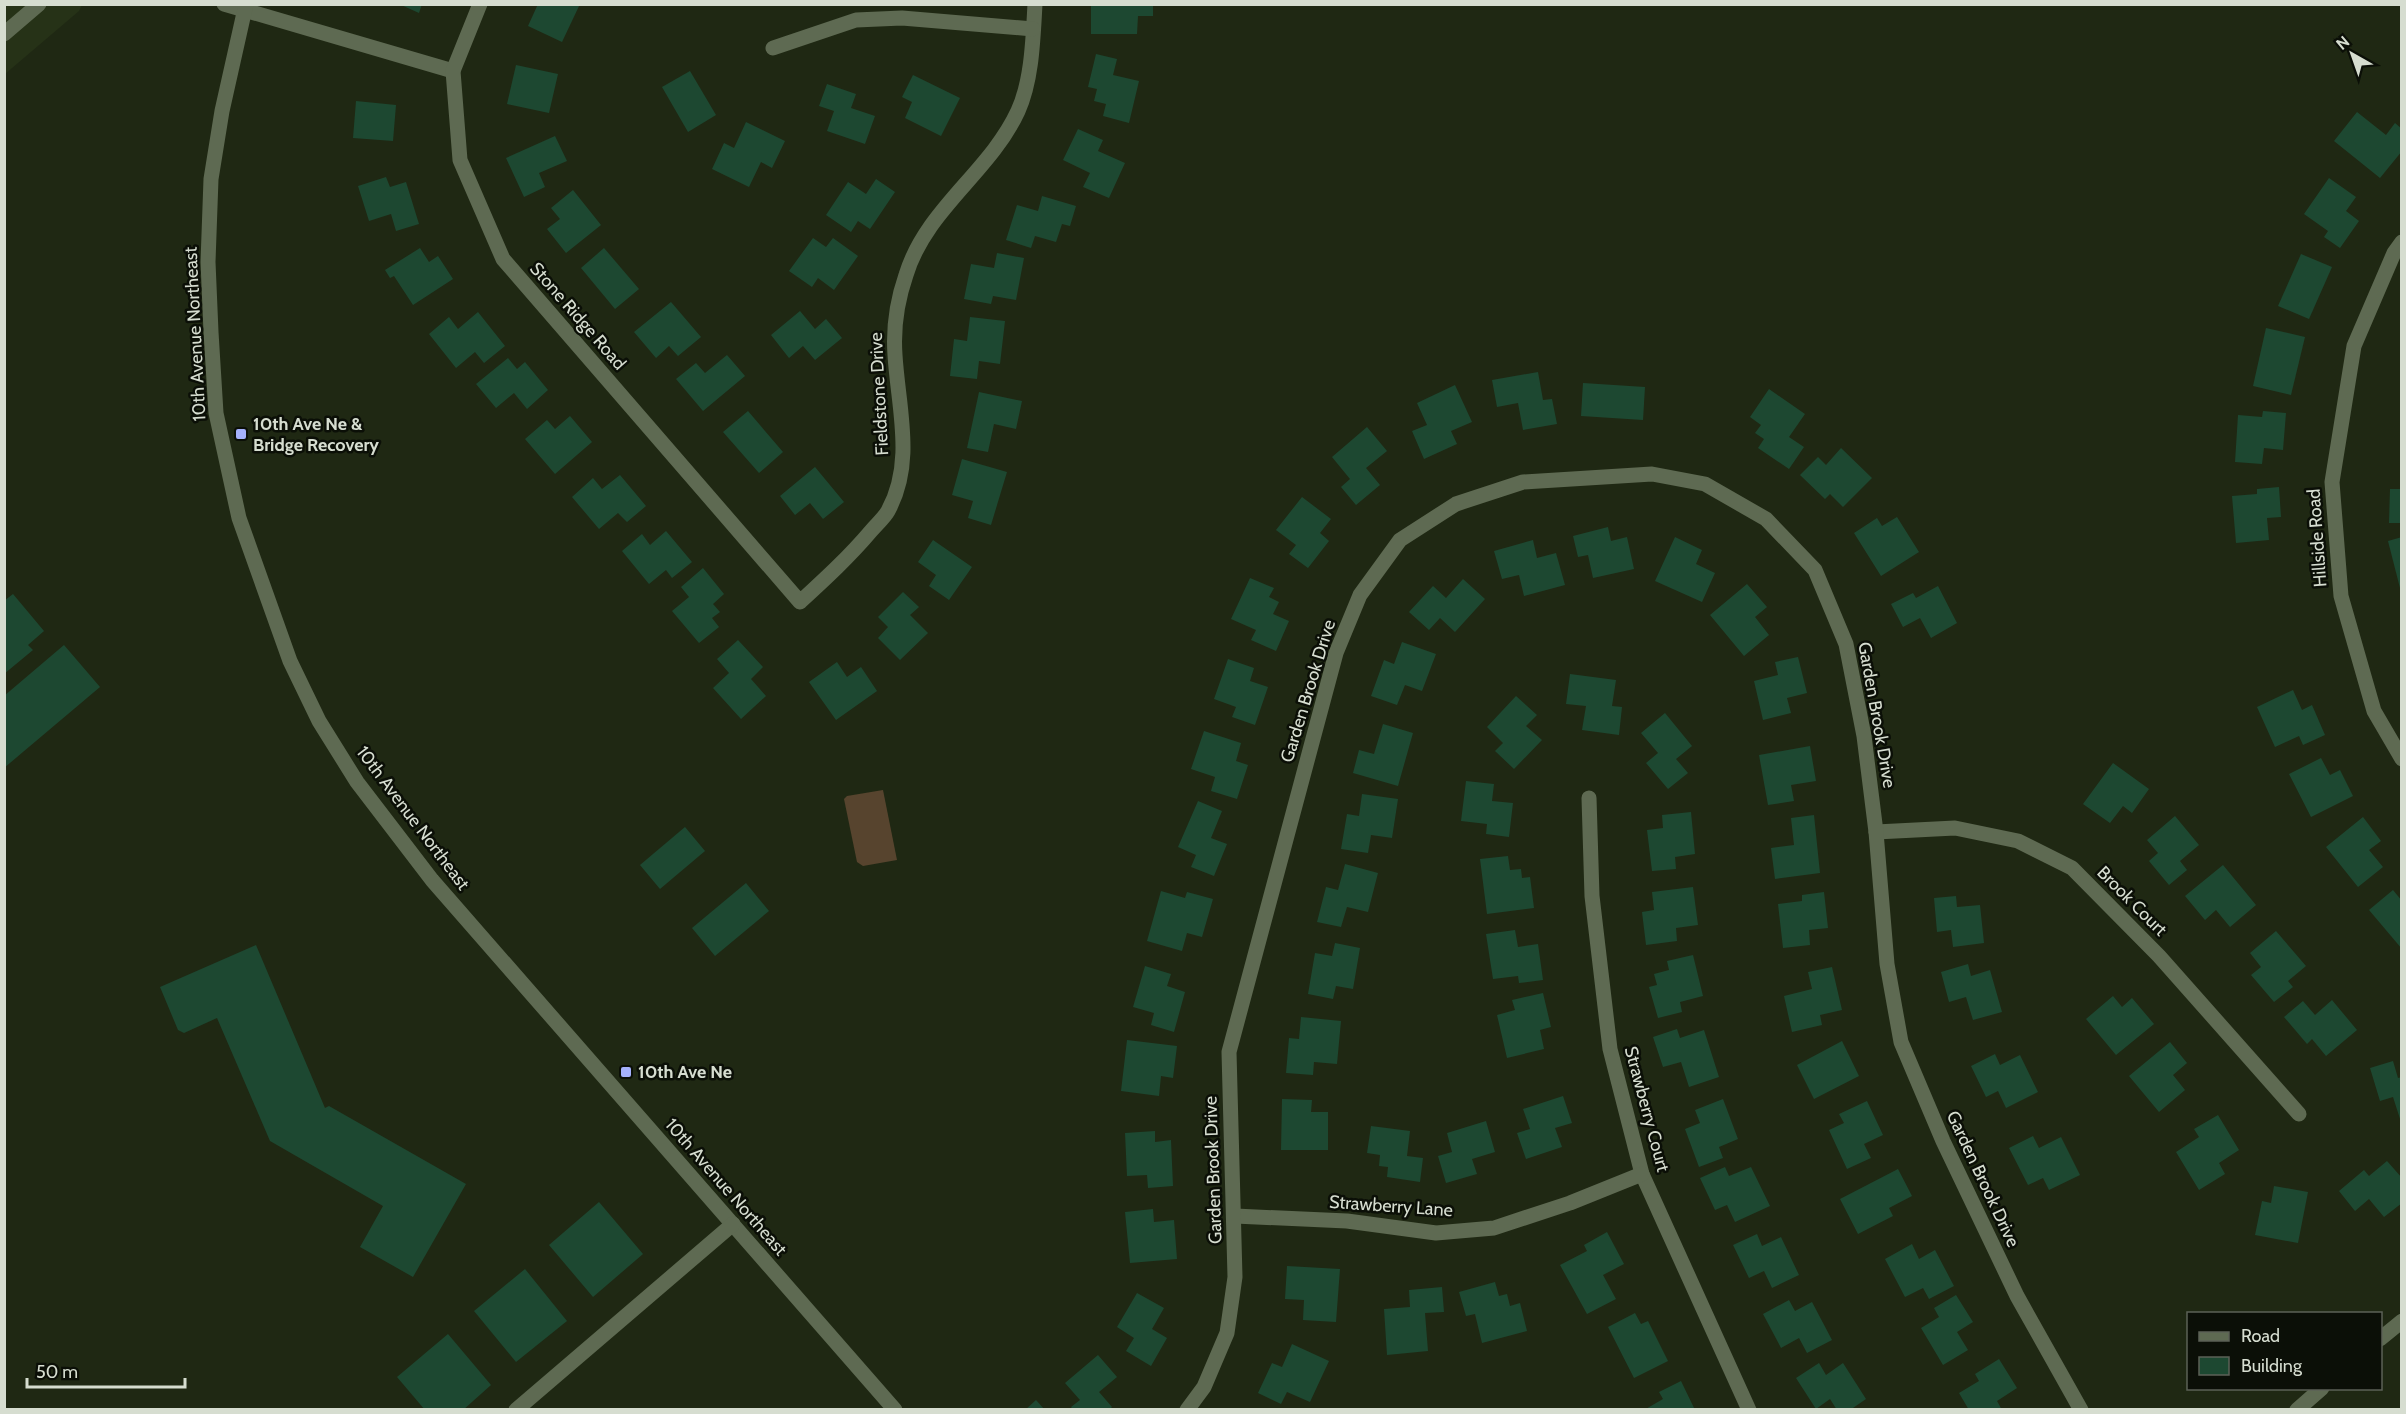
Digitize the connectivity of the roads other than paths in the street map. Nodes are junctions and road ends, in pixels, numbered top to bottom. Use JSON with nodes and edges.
{"nodes":[{"id":1,"x":39,"y":4,"type":"edge"},
{"id":2,"x":225,"y":4,"type":"edge"},
{"id":3,"x":480,"y":4,"type":"edge"},
{"id":4,"x":1035,"y":4,"type":"edge"},
{"id":5,"x":245,"y":8,"type":"edge"},
{"id":6,"x":1034,"y":29,"type":"junction"},
{"id":7,"x":4,"y":34,"type":"edge"},
{"id":8,"x":773,"y":48,"type":"dead end"},
{"id":9,"x":453,"y":71,"type":"junction"},
{"id":10,"x":2402,"y":242,"type":"edge"},
{"id":11,"x":800,"y":602,"type":"joint"},
{"id":12,"x":2402,"y":759,"type":"edge"},
{"id":13,"x":1589,"y":798,"type":"dead end"},
{"id":14,"x":1876,"y":832,"type":"junction"},
{"id":15,"x":2299,"y":1114,"type":"dead end"},
{"id":16,"x":1642,"y":1174,"type":"junction"},
{"id":17,"x":1235,"y":1216,"type":"junction"},
{"id":18,"x":733,"y":1224,"type":"junction"},
{"id":19,"x":2402,"y":1321,"type":"edge"},
{"id":20,"x":2382,"y":1337,"type":"edge"},
{"id":21,"x":2321,"y":1390,"type":"edge"},
{"id":22,"x":516,"y":1410,"type":"edge"},
{"id":23,"x":895,"y":1410,"type":"edge"},
{"id":24,"x":1187,"y":1410,"type":"edge"},
{"id":25,"x":1749,"y":1410,"type":"edge"},
{"id":26,"x":2081,"y":1410,"type":"edge"},
{"id":27,"x":2297,"y":1410,"type":"edge"}],
"edges":[{"from":1,"to":7,"type":"street"},
{"from":2,"to":5,"type":"street"},
{"from":3,"to":9,"type":"street","name":"Stone Ridge Road"},
{"from":4,"to":6,"type":"street","name":"Fieldstone Drive"},
{"from":5,"to":9,"type":"street"},
{"from":5,"to":18,"type":"street","name":"10th Avenue Northeast"},
{"from":6,"to":8,"type":"street"},
{"from":6,"to":11,"type":"street","name":"Fieldstone Drive"},
{"from":9,"to":11,"type":"street","name":"Stone Ridge Road"},
{"from":10,"to":12,"type":"street","name":"Hillside Road"},
{"from":13,"to":16,"type":"street","name":"Strawberry Court"},
{"from":14,"to":15,"type":"street","name":"Brook Court"},
{"from":14,"to":17,"type":"street","name":"Garden Brook Drive"},
{"from":14,"to":26,"type":"street","name":"Garden Brook Drive"},
{"from":16,"to":17,"type":"street","name":"Strawberry Lane"},
{"from":16,"to":25,"type":"street","name":"Strawberry Court"},
{"from":17,"to":24,"type":"street","name":"Garden Brook Drive"},
{"from":18,"to":22,"type":"street"},
{"from":18,"to":23,"type":"street","name":"10th Avenue Northeast"},
{"from":19,"to":20,"type":"street"},
{"from":21,"to":27,"type":"street"}]}
